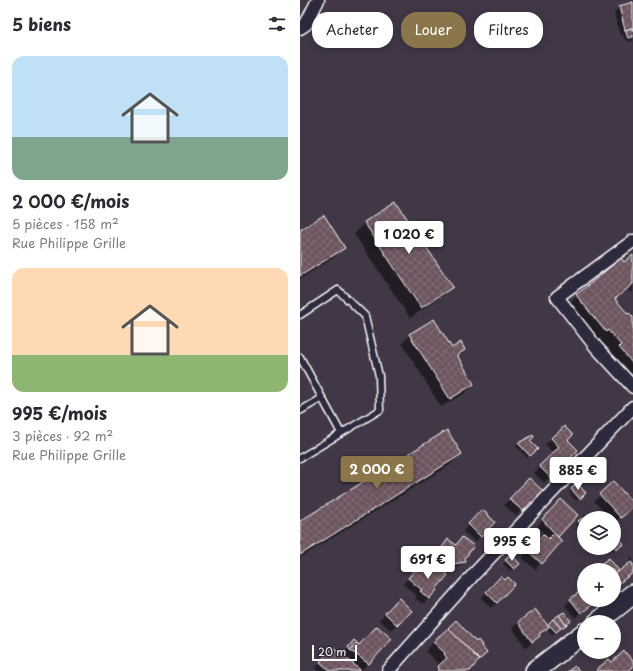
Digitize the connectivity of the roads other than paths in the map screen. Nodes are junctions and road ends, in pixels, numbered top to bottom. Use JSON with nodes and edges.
{"nodes":[{"id":1,"x":318,"y":0,"type":"edge"},
{"id":2,"x":300,"y":28,"type":"edge"},
{"id":3,"x":633,"y":241,"type":"edge"},
{"id":4,"x":300,"y":314,"type":"edge"},
{"id":5,"x":300,"y":358,"type":"edge"},
{"id":6,"x":633,"y":388,"type":"edge"},
{"id":7,"x":322,"y":398,"type":"junction"},
{"id":8,"x":633,"y":407,"type":"edge"},
{"id":9,"x":300,"y":411,"type":"edge"},
{"id":10,"x":341,"y":433,"type":"junction"},
{"id":11,"x":300,"y":458,"type":"edge"},
{"id":12,"x":633,"y":594,"type":"edge"},
{"id":13,"x":607,"y":615,"type":"edge"},
{"id":14,"x":577,"y":638,"type":"edge"},
{"id":15,"x":388,"y":671,"type":"edge"},
{"id":16,"x":535,"y":671,"type":"edge"}],
"edges":[{"from":1,"to":2,"type":"street"},
{"from":3,"to":6,"type":"street"},
{"from":4,"to":10,"type":"lane"},
{"from":5,"to":7,"type":"lane"},
{"from":7,"to":9,"type":"lane"},
{"from":7,"to":10,"type":"lane"},
{"from":8,"to":15,"type":"street"},
{"from":10,"to":11,"type":"lane"},
{"from":12,"to":13,"type":"main road"},
{"from":14,"to":16,"type":"main road"}]}
